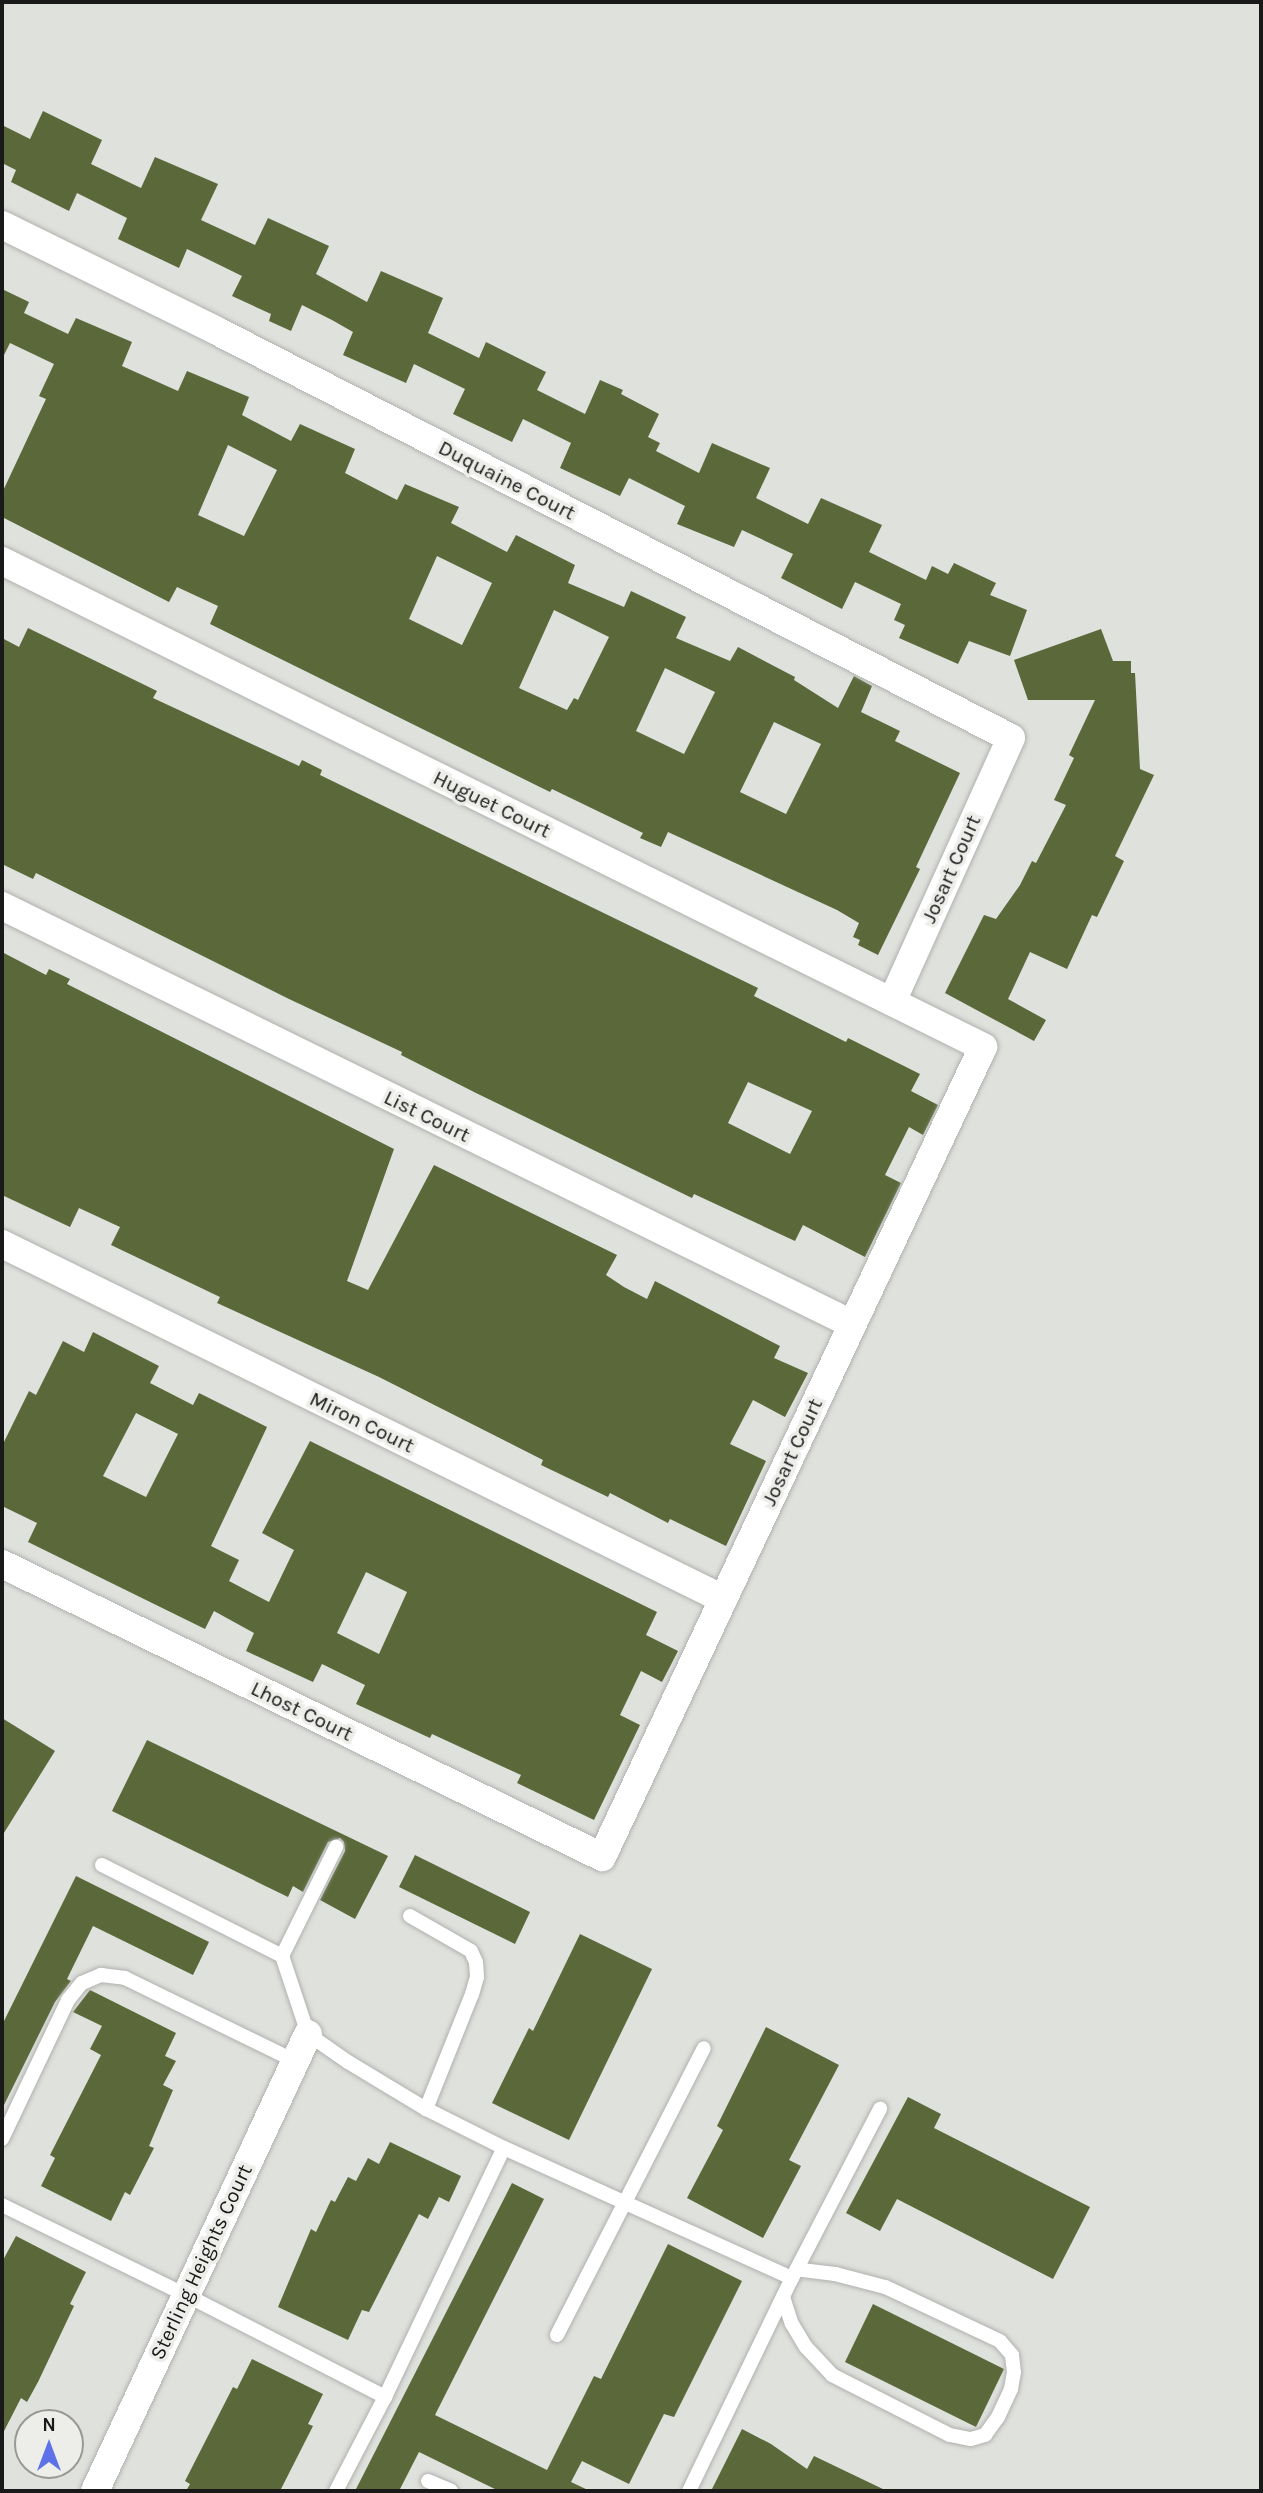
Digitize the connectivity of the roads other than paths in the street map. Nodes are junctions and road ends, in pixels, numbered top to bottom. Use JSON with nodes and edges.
{"nodes":[{"id":1,"x":2,"y":225,"type":"edge"},
{"id":2,"x":2,"y":561,"type":"edge"},
{"id":3,"x":1011,"y":738,"type":"joint"},
{"id":4,"x":2,"y":906,"type":"edge"},
{"id":5,"x":891,"y":1001,"type":"junction"},
{"id":6,"x":983,"y":1047,"type":"joint"},
{"id":7,"x":2,"y":1244,"type":"edge"},
{"id":8,"x":852,"y":1324,"type":"junction"},
{"id":9,"x":2,"y":1564,"type":"edge"},
{"id":10,"x":723,"y":1600,"type":"junction"},
{"id":11,"x":336,"y":1847,"type":"dead end"},
{"id":12,"x":602,"y":1857,"type":"joint"},
{"id":13,"x":102,"y":1865,"type":"dead end"},
{"id":14,"x":410,"y":1916,"type":"dead end"},
{"id":15,"x":282,"y":1956,"type":"junction"},
{"id":16,"x":308,"y":2034,"type":"junction"},
{"id":17,"x":704,"y":2048,"type":"dead end"},
{"id":18,"x":296,"y":2061,"type":"junction"},
{"id":19,"x":426,"y":2109,"type":"junction"},
{"id":20,"x":880,"y":2109,"type":"dead end"},
{"id":21,"x":2,"y":2139,"type":"edge"},
{"id":22,"x":504,"y":2148,"type":"junction"},
{"id":23,"x":627,"y":2203,"type":"junction"},
{"id":24,"x":2,"y":2205,"type":"edge"},
{"id":25,"x":795,"y":2273,"type":"junction"},
{"id":26,"x":186,"y":2295,"type":"junction"},
{"id":27,"x":783,"y":2297,"type":"junction"},
{"id":28,"x":557,"y":2335,"type":"dead end"},
{"id":29,"x":385,"y":2397,"type":"junction"},
{"id":30,"x":428,"y":2481,"type":"dead end"},
{"id":31,"x":95,"y":2491,"type":"edge"},
{"id":32,"x":336,"y":2491,"type":"edge"},
{"id":33,"x":451,"y":2491,"type":"edge"},
{"id":34,"x":689,"y":2491,"type":"edge"}],
"edges":[{"from":1,"to":3,"type":"street","name":"Duquaine Court"},
{"from":2,"to":5,"type":"street","name":"Huguet Court"},
{"from":3,"to":5,"type":"street","name":"Josart Court"},
{"from":4,"to":8,"type":"street","name":"List Court"},
{"from":5,"to":6,"type":"street","name":"Huguet Court"},
{"from":6,"to":8,"type":"street","name":"Josart Court"},
{"from":7,"to":10,"type":"street","name":"Miron Court"},
{"from":8,"to":10,"type":"street","name":"Josart Court"},
{"from":9,"to":12,"type":"street","name":"Lhost Court"},
{"from":10,"to":12,"type":"street","name":"Josart Court"},
{"from":11,"to":15,"type":"lane"},
{"from":13,"to":15,"type":"lane"},
{"from":14,"to":19,"type":"lane"},
{"from":15,"to":16,"type":"lane"},
{"from":16,"to":18,"type":"street","name":"Sterling Heights Court"},
{"from":16,"to":19,"type":"lane"},
{"from":17,"to":23,"type":"lane"},
{"from":18,"to":21,"type":"lane"},
{"from":18,"to":26,"type":"street","name":"Sterling Heights Court"},
{"from":19,"to":22,"type":"lane"},
{"from":20,"to":25,"type":"lane"},
{"from":22,"to":23,"type":"lane"},
{"from":22,"to":29,"type":"lane"},
{"from":23,"to":25,"type":"lane"},
{"from":23,"to":28,"type":"lane"},
{"from":24,"to":26,"type":"lane"},
{"from":25,"to":27,"type":"lane"},
{"from":25,"to":27,"type":"lane"},
{"from":26,"to":29,"type":"lane"},
{"from":26,"to":31,"type":"street","name":"Sterling Heights Court"},
{"from":27,"to":34,"type":"lane"},
{"from":29,"to":32,"type":"lane"},
{"from":30,"to":33,"type":"lane"}]}
